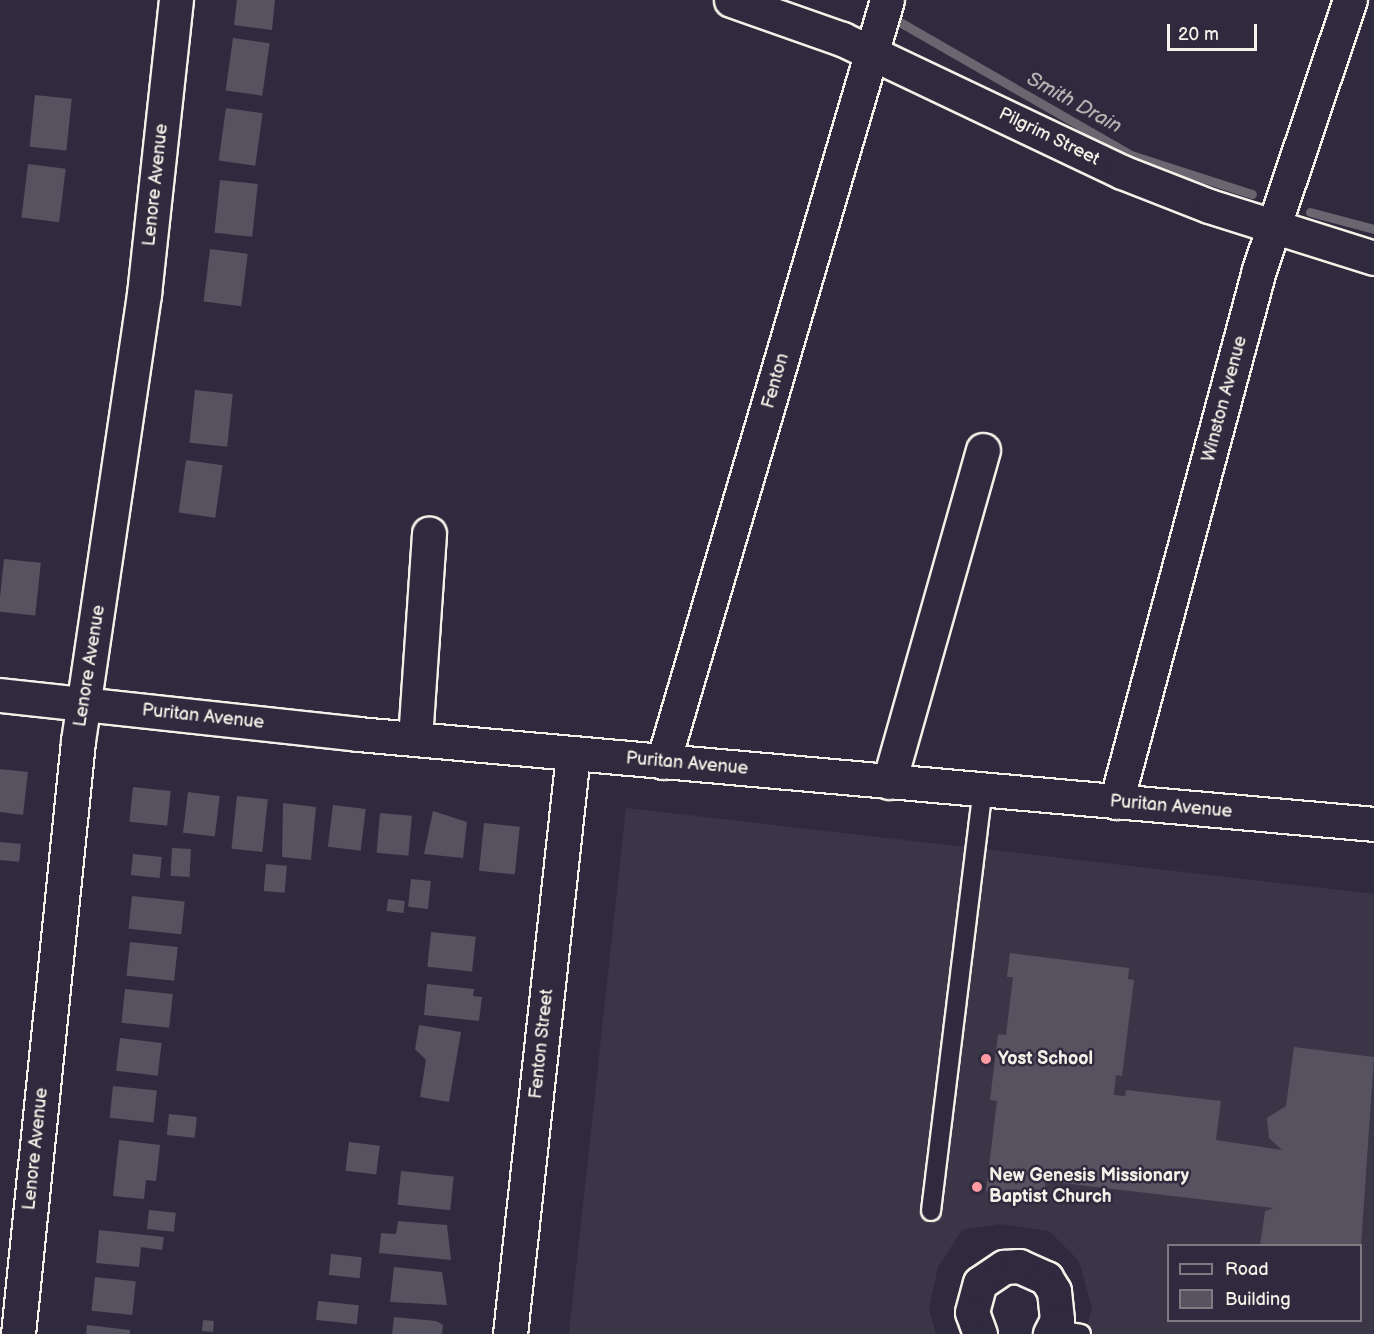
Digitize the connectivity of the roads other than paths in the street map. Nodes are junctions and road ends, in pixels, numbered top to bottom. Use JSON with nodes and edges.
{"nodes":[{"id":1,"x":176,"y":0,"type":"edge"},
{"id":2,"x":731,"y":0,"type":"edge"},
{"id":3,"x":887,"y":0,"type":"edge"},
{"id":4,"x":1350,"y":0,"type":"edge"},
{"id":5,"x":871,"y":56,"type":"junction"},
{"id":6,"x":1272,"y":226,"type":"junction"},
{"id":7,"x":1374,"y":258,"type":"edge"},
{"id":8,"x":983,"y":450,"type":"dead end"},
{"id":9,"x":429,"y":533,"type":"dead end"},
{"id":10,"x":0,"y":695,"type":"edge"},
{"id":11,"x":85,"y":704,"type":"junction"},
{"id":12,"x":415,"y":740,"type":"junction"},
{"id":13,"x":573,"y":754,"type":"junction"},
{"id":14,"x":663,"y":762,"type":"junction"},
{"id":15,"x":889,"y":782,"type":"junction"},
{"id":16,"x":983,"y":790,"type":"junction"},
{"id":17,"x":1116,"y":802,"type":"junction"},
{"id":18,"x":1374,"y":824,"type":"edge"},
{"id":19,"x":931,"y":1211,"type":"dead end"},
{"id":20,"x":1063,"y":1329,"type":"edge"},
{"id":21,"x":18,"y":1334,"type":"edge"},
{"id":22,"x":510,"y":1334,"type":"edge"},
{"id":23,"x":980,"y":1334,"type":"edge"}],
"edges":[{"from":1,"to":11,"type":"street","name":"Lenore Avenue"},
{"from":2,"to":5,"type":"street","name":"Pilgrim Street"},
{"from":3,"to":5,"type":"street","name":"Fenton"},
{"from":4,"to":6,"type":"street","name":"Winston Avenue"},
{"from":5,"to":6,"type":"street","name":"Pilgrim Street"},
{"from":5,"to":14,"type":"street","name":"Fenton"},
{"from":6,"to":7,"type":"street","name":"Pilgrim Street"},
{"from":6,"to":17,"type":"street","name":"Winston Avenue"},
{"from":8,"to":15,"type":"street"},
{"from":9,"to":12,"type":"street"},
{"from":10,"to":11,"type":"street","name":"Puritan Avenue"},
{"from":11,"to":12,"type":"street","name":"Puritan Avenue"},
{"from":11,"to":21,"type":"street","name":"Lenore Avenue"},
{"from":12,"to":13,"type":"street","name":"Puritan Avenue"},
{"from":13,"to":14,"type":"street","name":"Puritan Avenue"},
{"from":13,"to":22,"type":"street","name":"Fenton Street"},
{"from":14,"to":15,"type":"street","name":"Puritan Avenue"},
{"from":15,"to":16,"type":"street","name":"Puritan Avenue"},
{"from":16,"to":17,"type":"street","name":"Puritan Avenue"},
{"from":16,"to":19,"type":"lane"},
{"from":17,"to":18,"type":"street","name":"Puritan Avenue"},
{"from":20,"to":23,"type":"street"}]}
